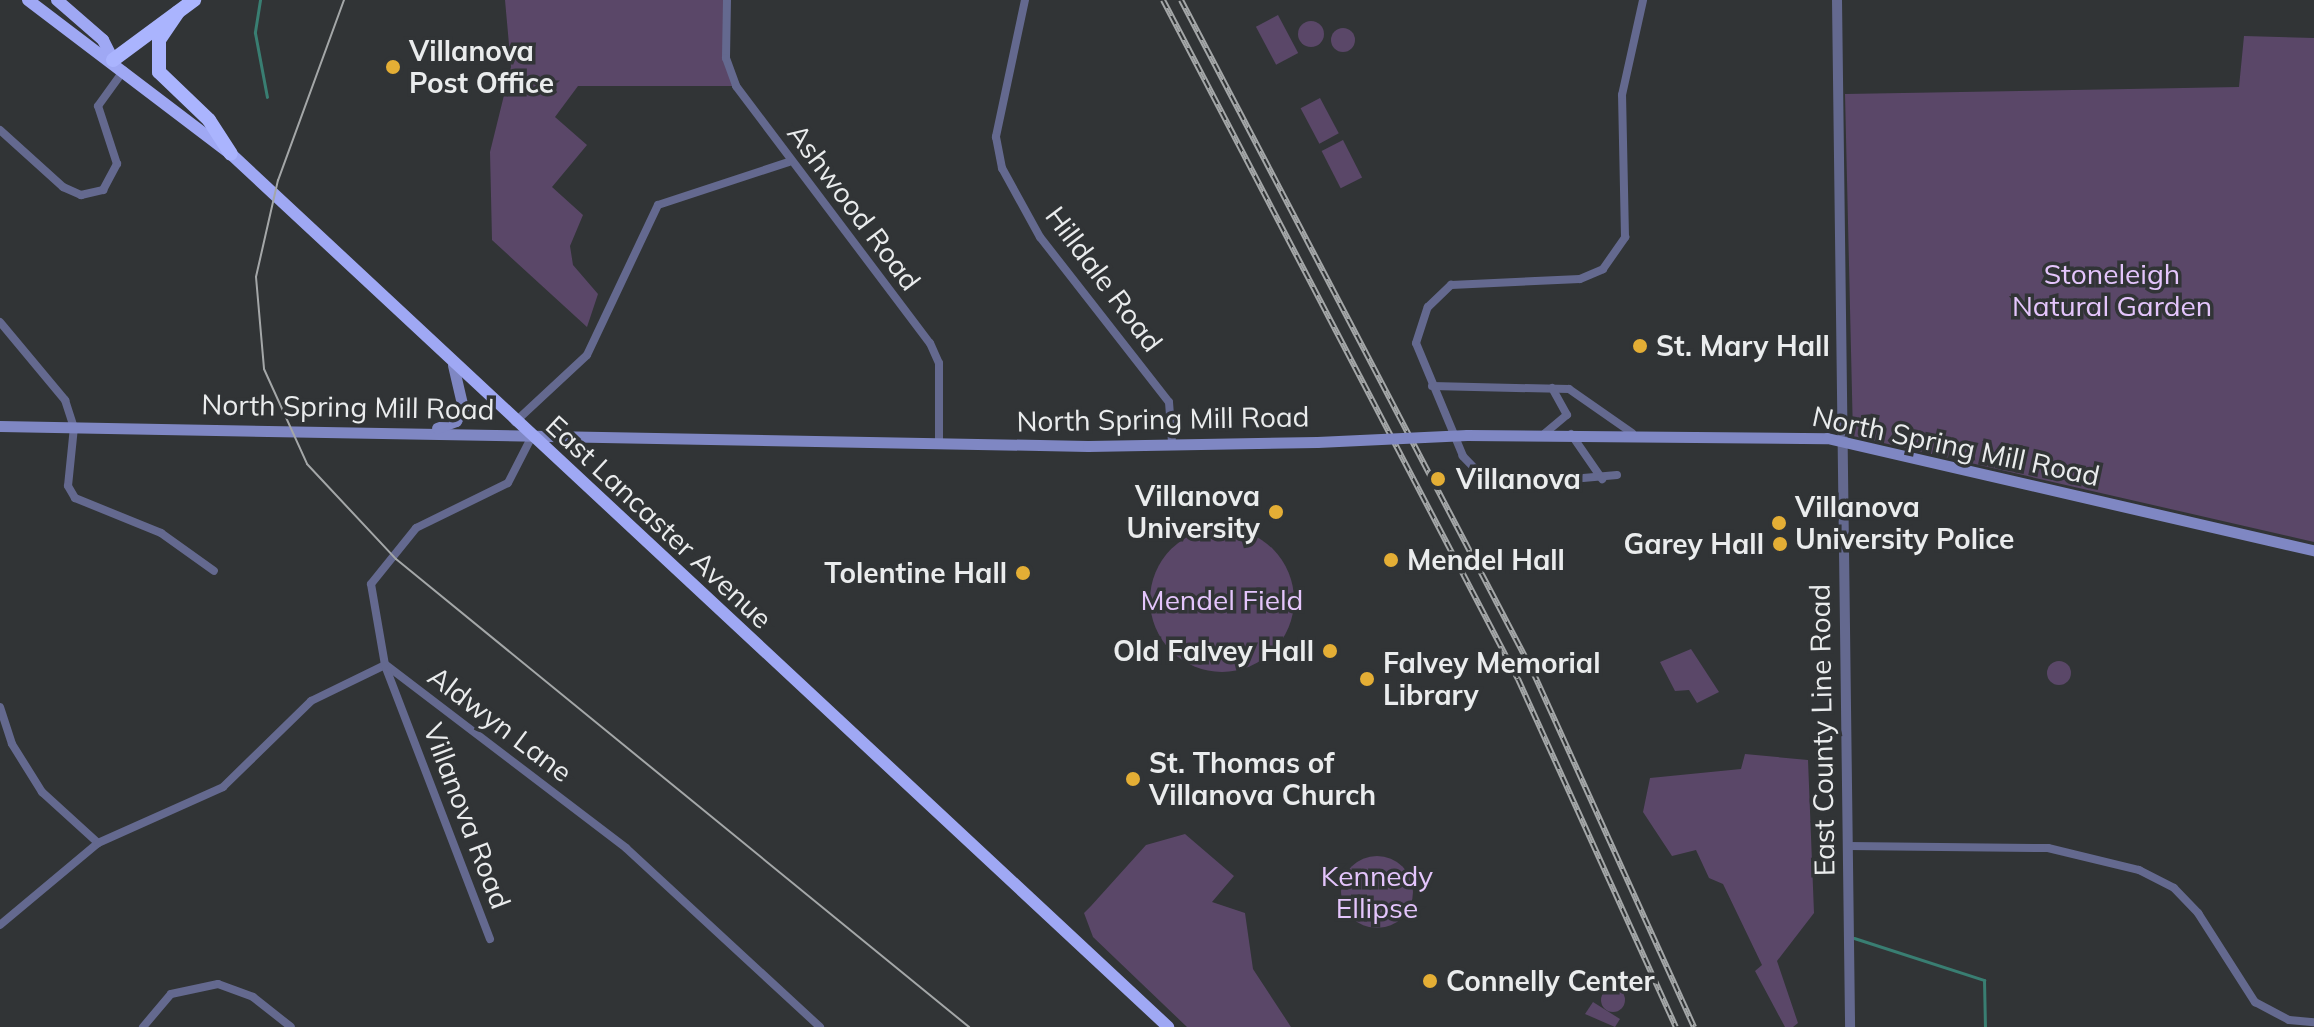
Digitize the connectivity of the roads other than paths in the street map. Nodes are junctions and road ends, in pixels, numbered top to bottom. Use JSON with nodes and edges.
{"nodes":[{"id":1,"x":28,"y":0,"type":"edge"},
{"id":2,"x":57,"y":0,"type":"edge"},
{"id":3,"x":194,"y":0,"type":"edge"},
{"id":4,"x":727,"y":0,"type":"edge"},
{"id":5,"x":1025,"y":0,"type":"edge"},
{"id":6,"x":1643,"y":0,"type":"edge"},
{"id":7,"x":1837,"y":0,"type":"edge"},
{"id":8,"x":178,"y":12,"type":"junction"},
{"id":9,"x":119,"y":64,"type":"junction"},
{"id":10,"x":0,"y":130,"type":"edge"},
{"id":11,"x":231,"y":154,"type":"junction"},
{"id":12,"x":789,"y":162,"type":"junction"},
{"id":13,"x":0,"y":322,"type":"edge"},
{"id":14,"x":453,"y":365,"type":"junction"},
{"id":15,"x":1432,"y":386,"type":"junction"},
{"id":16,"x":1552,"y":387,"type":"junction"},
{"id":17,"x":515,"y":422,"type":"junction"},
{"id":18,"x":0,"y":426,"type":"edge"},
{"id":19,"x":74,"y":427,"type":"junction"},
{"id":20,"x":429,"y":431,"type":"junction"},
{"id":21,"x":1634,"y":433,"type":"junction"},
{"id":22,"x":1544,"y":434,"type":"junction"},
{"id":23,"x":1570,"y":434,"type":"junction"},
{"id":24,"x":532,"y":436,"type":"junction"},
{"id":25,"x":1844,"y":441,"type":"junction"},
{"id":26,"x":1172,"y":442,"type":"junction"},
{"id":27,"x":939,"y":443,"type":"junction"},
{"id":28,"x":1617,"y":475,"type":"dead end"},
{"id":29,"x":1602,"y":479,"type":"junction"},
{"id":30,"x":2314,"y":550,"type":"edge"},
{"id":31,"x":214,"y":571,"type":"dead end"},
{"id":32,"x":385,"y":665,"type":"junction"},
{"id":33,"x":0,"y":707,"type":"edge"},
{"id":34,"x":98,"y":843,"type":"junction"},
{"id":35,"x":1848,"y":846,"type":"junction"},
{"id":36,"x":0,"y":925,"type":"edge"},
{"id":37,"x":490,"y":939,"type":"dead end"},
{"id":38,"x":2314,"y":1022,"type":"edge"},
{"id":39,"x":143,"y":1027,"type":"edge"},
{"id":40,"x":291,"y":1027,"type":"edge"},
{"id":41,"x":820,"y":1027,"type":"edge"},
{"id":42,"x":1168,"y":1027,"type":"edge"},
{"id":43,"x":1850,"y":1027,"type":"edge"}],
"edges":[{"from":1,"to":9,"type":"highway","name":"East Lancaster Avenue"},
{"from":2,"to":9,"type":"highway","name":"East Lancaster Avenue"},
{"from":3,"to":8,"type":"highway"},
{"from":4,"to":12,"type":"street","name":"Ashwood Road"},
{"from":5,"to":26,"type":"street","name":"Hilldale Road"},
{"from":6,"to":15,"type":"street"},
{"from":7,"to":25,"type":"street","name":"East County Line Road"},
{"from":8,"to":9,"type":"highway"},
{"from":8,"to":11,"type":"highway"},
{"from":9,"to":10,"type":"street"},
{"from":9,"to":11,"type":"highway","name":"East Lancaster Avenue"},
{"from":11,"to":14,"type":"highway","name":"East Lancaster Avenue"},
{"from":12,"to":17,"type":"street"},
{"from":12,"to":27,"type":"street","name":"Ashwood Road"},
{"from":13,"to":19,"type":"street"},
{"from":14,"to":17,"type":"highway","name":"East Lancaster Avenue"},
{"from":14,"to":20,"type":"main road"},
{"from":15,"to":16,"type":"street"},
{"from":15,"to":29,"type":"street"},
{"from":16,"to":21,"type":"street"},
{"from":16,"to":22,"type":"street"},
{"from":17,"to":24,"type":"highway","name":"East Lancaster Avenue"},
{"from":18,"to":19,"type":"main road","name":"North Spring Mill Road"},
{"from":19,"to":20,"type":"main road","name":"North Spring Mill Road"},
{"from":19,"to":31,"type":"street"},
{"from":20,"to":24,"type":"main road","name":"North Spring Mill Road"},
{"from":21,"to":23,"type":"main road","name":"North Spring Mill Road"},
{"from":21,"to":25,"type":"main road","name":"North Spring Mill Road"},
{"from":22,"to":23,"type":"main road","name":"North Spring Mill Road"},
{"from":22,"to":26,"type":"main road","name":"North Spring Mill Road","bridge":true},
{"from":23,"to":29,"type":"street"},
{"from":24,"to":27,"type":"main road","name":"North Spring Mill Road"},
{"from":24,"to":32,"type":"street"},
{"from":24,"to":42,"type":"highway","name":"East Lancaster Avenue"},
{"from":25,"to":30,"type":"main road","name":"North Spring Mill Road"},
{"from":25,"to":35,"type":"street","name":"East County Line Road"},
{"from":26,"to":27,"type":"main road","name":"North Spring Mill Road"},
{"from":28,"to":29,"type":"street"},
{"from":32,"to":34,"type":"street"},
{"from":32,"to":37,"type":"street","name":"Villanova Road"},
{"from":32,"to":41,"type":"street","name":"Aldwyn Lane"},
{"from":33,"to":34,"type":"street"},
{"from":34,"to":36,"type":"street"},
{"from":35,"to":38,"type":"street"},
{"from":35,"to":43,"type":"street","name":"East County Line Road"},
{"from":39,"to":40,"type":"street"}]}
